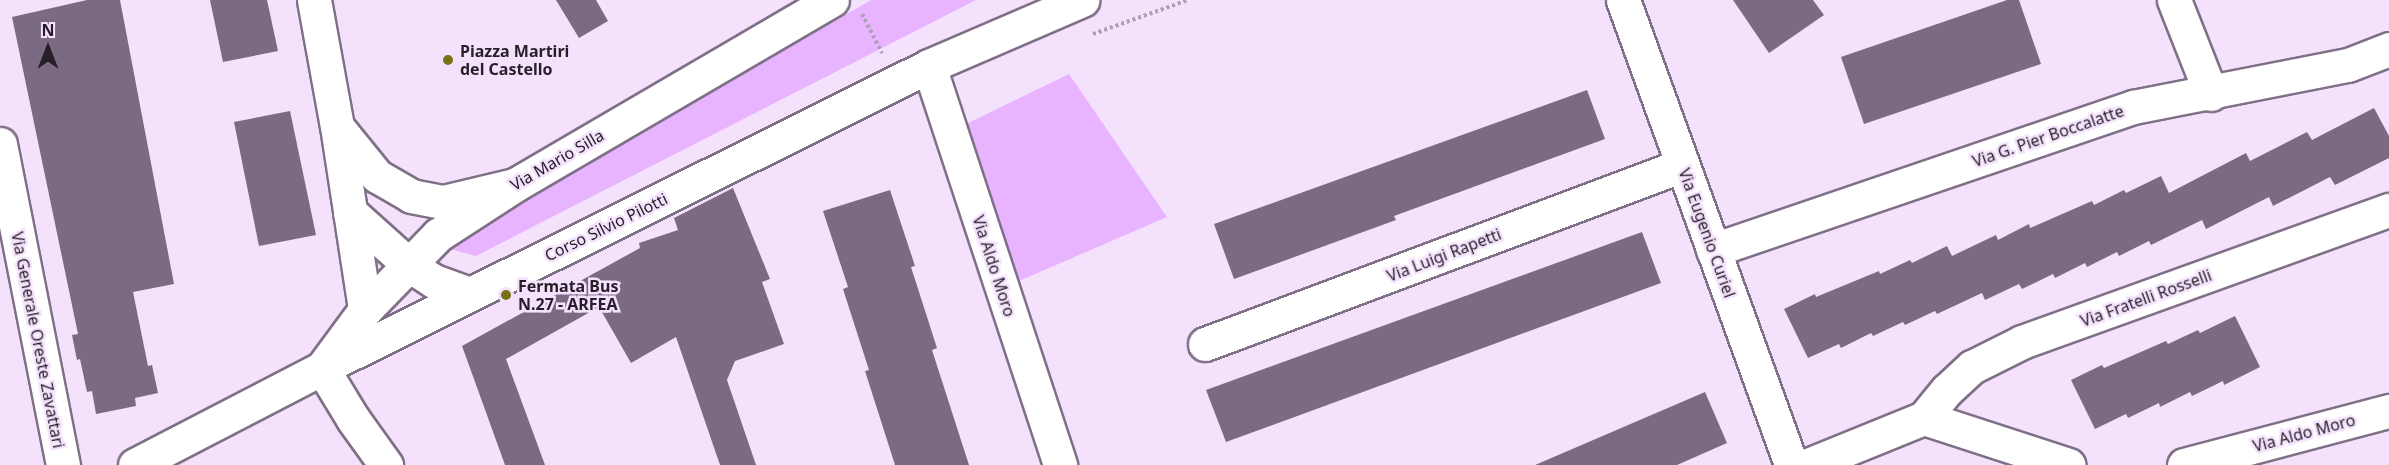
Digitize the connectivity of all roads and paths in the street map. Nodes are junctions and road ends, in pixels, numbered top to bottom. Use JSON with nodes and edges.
{"nodes":[{"id":1,"x":314,"y":0,"type":"edge"},
{"id":2,"x":1082,"y":0,"type":"edge"},
{"id":3,"x":1623,"y":0,"type":"edge"},
{"id":4,"x":2174,"y":0,"type":"edge"},
{"id":5,"x":846,"y":5,"type":"edge"},
{"id":6,"x":2389,"y":49,"type":"edge"},
{"id":7,"x":929,"y":66,"type":"junction"},
{"id":8,"x":897,"y":83,"type":"junction"},
{"id":9,"x":2211,"y":94,"type":"junction"},
{"id":10,"x":337,"y":126,"type":"junction"},
{"id":11,"x":0,"y":144,"type":"edge"},
{"id":12,"x":1683,"y":165,"type":"junction"},
{"id":13,"x":515,"y":185,"type":"junction"},
{"id":14,"x":2389,"y":210,"type":"edge"},
{"id":15,"x":350,"y":212,"type":"junction"},
{"id":16,"x":1713,"y":250,"type":"junction"},
{"id":17,"x":409,"y":265,"type":"junction"},
{"id":18,"x":470,"y":294,"type":"junction"},
{"id":19,"x":365,"y":310,"type":"junction"},
{"id":20,"x":1205,"y":344,"type":"dead end"},
{"id":21,"x":322,"y":368,"type":"junction"},
{"id":22,"x":2389,"y":411,"type":"edge"},
{"id":23,"x":1924,"y":418,"type":"junction"},
{"id":24,"x":63,"y":465,"type":"edge"},
{"id":25,"x":135,"y":465,"type":"edge"},
{"id":26,"x":386,"y":465,"type":"edge"},
{"id":27,"x":1060,"y":465,"type":"edge"},
{"id":28,"x":1791,"y":465,"type":"edge"},
{"id":29,"x":1808,"y":465,"type":"edge"},
{"id":30,"x":2069,"y":465,"type":"edge"},
{"id":31,"x":2184,"y":465,"type":"edge"}],
"edges":[{"from":1,"to":10,"type":"street"},
{"from":2,"to":7,"type":"street","name":"Corso Silvio Pilotti"},
{"from":3,"to":12,"type":"street","name":"Via Eugenio Curiel"},
{"from":4,"to":9,"type":"street"},
{"from":5,"to":8,"type":"path"},
{"from":5,"to":13,"type":"street","name":"Via Mario Silla"},
{"from":6,"to":9,"type":"street","name":"Via G. Pier Boccalatte"},
{"from":7,"to":8,"type":"street","name":"Corso Silvio Pilotti"},
{"from":7,"to":27,"type":"street","name":"Via Aldo Moro"},
{"from":8,"to":18,"type":"street","name":"Corso Silvio Pilotti"},
{"from":9,"to":16,"type":"street","name":"Via G. Pier Boccalatte"},
{"from":10,"to":13,"type":"street"},
{"from":10,"to":15,"type":"street"},
{"from":11,"to":24,"type":"street","name":"Via Generale Oreste Zavattari"},
{"from":12,"to":16,"type":"street","name":"Via Eugenio Curiel"},
{"from":12,"to":20,"type":"street","name":"Via Luigi Rapetti"},
{"from":13,"to":17,"type":"street","name":"Via Mario Silla"},
{"from":14,"to":23,"type":"street","name":"Via Fratelli Rosselli"},
{"from":15,"to":17,"type":"street"},
{"from":15,"to":19,"type":"street"},
{"from":16,"to":28,"type":"street","name":"Via Eugenio Curiel"},
{"from":17,"to":18,"type":"street"},
{"from":17,"to":19,"type":"street","name":"Via Mario Silla"},
{"from":18,"to":21,"type":"street","name":"Corso Silvio Pilotti"},
{"from":19,"to":21,"type":"street","name":"Via Mario Silla"},
{"from":21,"to":25,"type":"street","name":"Corso Silvio Pilotti"},
{"from":21,"to":26,"type":"street"},
{"from":22,"to":31,"type":"street","name":"Via Aldo Moro"},
{"from":23,"to":29,"type":"street"},
{"from":23,"to":30,"type":"street"}]}
